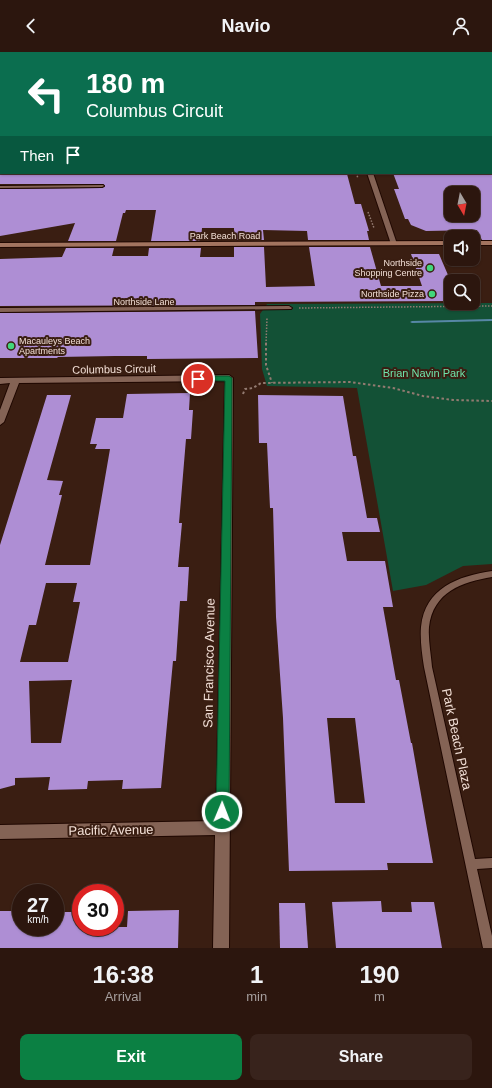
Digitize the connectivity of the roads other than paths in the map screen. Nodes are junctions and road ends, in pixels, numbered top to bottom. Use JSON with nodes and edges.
{"nodes":[{"id":1,"x":370,"y":174,"type":"edge"},
{"id":2,"x":102,"y":186,"type":"dead end"},
{"id":3,"x":0,"y":187,"type":"edge"},
{"id":4,"x":444,"y":243,"type":"edge"},
{"id":5,"x":480,"y":243,"type":"edge"},
{"id":6,"x":492,"y":243,"type":"edge"},
{"id":7,"x":394,"y":244,"type":"junction"},
{"id":8,"x":0,"y":245,"type":"edge"},
{"id":9,"x":289,"y":308,"type":"road end"},
{"id":10,"x":0,"y":310,"type":"edge"},
{"id":11,"x":229,"y":378,"type":"joint"},
{"id":12,"x":0,"y":381,"type":"edge"},
{"id":13,"x":15,"y":382,"type":"junction"},
{"id":14,"x":0,"y":422,"type":"edge"},
{"id":15,"x":492,"y":574,"type":"edge"},
{"id":16,"x":222,"y":828,"type":"junction"},
{"id":17,"x":0,"y":832,"type":"edge"},
{"id":18,"x":492,"y":863,"type":"edge"},
{"id":19,"x":471,"y":864,"type":"junction"},
{"id":20,"x":221,"y":948,"type":"edge"},
{"id":21,"x":490,"y":948,"type":"edge"}],
"edges":[{"from":1,"to":7,"type":"street"},
{"from":2,"to":3,"type":"lane"},
{"from":4,"to":7,"type":"street","name":"Park Beach Road"},
{"from":5,"to":6,"type":"street"},
{"from":7,"to":8,"type":"street","name":"Park Beach Road"},
{"from":9,"to":10,"type":"lane","name":"Northside Lane"},
{"from":11,"to":13,"type":"street","name":"Columbus Circuit"},
{"from":11,"to":16,"type":"street","name":"San Francisco Avenue"},
{"from":12,"to":13,"type":"street","name":"Columbus Circuit"},
{"from":13,"to":14,"type":"street"},
{"from":15,"to":19,"type":"lane","name":"Park Beach Plaza"},
{"from":16,"to":17,"type":"street","name":"Pacific Avenue"},
{"from":16,"to":20,"type":"street","name":"San Francisco Avenue"},
{"from":18,"to":19,"type":"lane"},
{"from":19,"to":21,"type":"lane","name":"Park Beach Plaza"}]}
